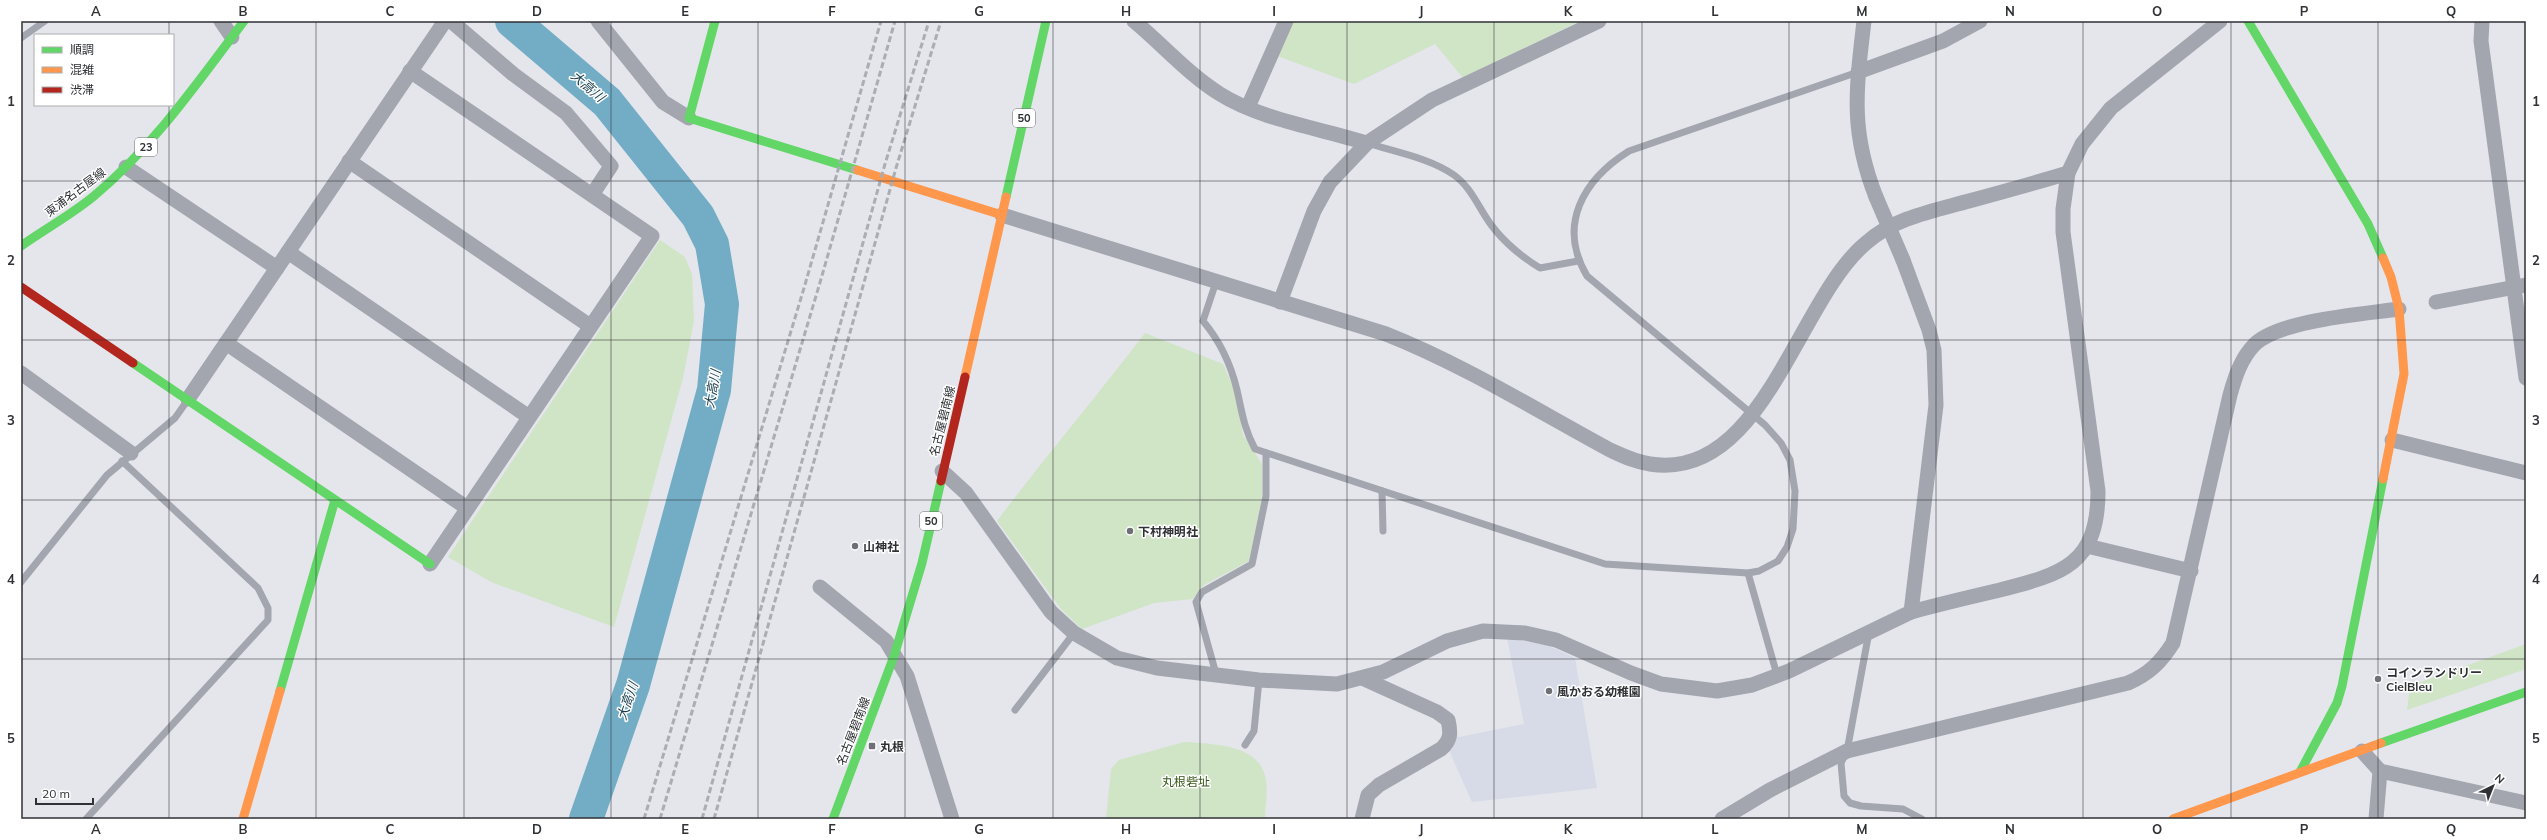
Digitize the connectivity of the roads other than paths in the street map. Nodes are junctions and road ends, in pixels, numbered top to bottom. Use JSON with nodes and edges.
{"nodes":[{"id":1,"x":45,"y":21,"type":"edge"},
{"id":2,"x":221,"y":21,"type":"edge"},
{"id":3,"x":244,"y":21,"type":"edge"},
{"id":4,"x":445,"y":21,"type":"edge"},
{"id":5,"x":451,"y":21,"type":"edge"},
{"id":6,"x":598,"y":21,"type":"edge"},
{"id":7,"x":715,"y":21,"type":"edge"},
{"id":8,"x":1046,"y":21,"type":"edge"},
{"id":9,"x":1134,"y":21,"type":"edge"},
{"id":10,"x":1286,"y":21,"type":"edge"},
{"id":11,"x":1599,"y":21,"type":"edge"},
{"id":12,"x":1864,"y":21,"type":"edge"},
{"id":13,"x":1980,"y":21,"type":"edge"},
{"id":14,"x":2220,"y":21,"type":"edge"},
{"id":15,"x":2248,"y":21,"type":"edge"},
{"id":16,"x":2482,"y":21,"type":"edge"},
{"id":17,"x":232,"y":37,"type":"junction"},
{"id":18,"x":21,"y":38,"type":"edge"},
{"id":19,"x":410,"y":71,"type":"junction"},
{"id":20,"x":1858,"y":72,"type":"junction"},
{"id":21,"x":1248,"y":107,"type":"junction"},
{"id":22,"x":689,"y":118,"type":"junction"},
{"id":23,"x":1367,"y":143,"type":"junction"},
{"id":24,"x":349,"y":161,"type":"junction"},
{"id":25,"x":126,"y":167,"type":"junction"},
{"id":26,"x":2068,"y":173,"type":"junction"},
{"id":27,"x":592,"y":195,"type":"junction"},
{"id":28,"x":1002,"y":215,"type":"junction"},
{"id":29,"x":21,"y":246,"type":"edge"},
{"id":30,"x":288,"y":252,"type":"junction"},
{"id":31,"x":1578,"y":260,"type":"junction"},
{"id":32,"x":276,"y":268,"type":"junction"},
{"id":33,"x":1216,"y":282,"type":"junction"},
{"id":34,"x":2520,"y":286,"type":"edge"},
{"id":35,"x":21,"y":287,"type":"edge"},
{"id":36,"x":1280,"y":302,"type":"junction"},
{"id":37,"x":2436,"y":302,"type":"dead end"},
{"id":38,"x":2399,"y":309,"type":"junction"},
{"id":39,"x":590,"y":326,"type":"junction"},
{"id":40,"x":226,"y":343,"type":"junction"},
{"id":41,"x":21,"y":373,"type":"edge"},
{"id":42,"x":2526,"y":378,"type":"edge"},
{"id":43,"x":188,"y":399,"type":"junction"},
{"id":44,"x":1752,"y":415,"type":"junction"},
{"id":45,"x":529,"y":417,"type":"junction"},
{"id":46,"x":2392,"y":440,"type":"junction"},
{"id":47,"x":1266,"y":453,"type":"junction"},
{"id":48,"x":127,"y":457,"type":"junction"},
{"id":49,"x":942,"y":471,"type":"junction"},
{"id":50,"x":2526,"y":472,"type":"edge"},
{"id":51,"x":1382,"y":491,"type":"junction"},
{"id":52,"x":335,"y":500,"type":"junction"},
{"id":53,"x":467,"y":508,"type":"junction"},
{"id":54,"x":1384,"y":531,"type":"dead end"},
{"id":55,"x":2087,"y":546,"type":"junction"},
{"id":56,"x":430,"y":564,"type":"joint"},
{"id":57,"x":2191,"y":571,"type":"junction"},
{"id":58,"x":1748,"y":573,"type":"junction"},
{"id":59,"x":21,"y":582,"type":"edge"},
{"id":60,"x":820,"y":587,"type":"dead end"},
{"id":61,"x":1911,"y":612,"type":"junction"},
{"id":62,"x":1869,"y":632,"type":"junction"},
{"id":63,"x":1074,"y":633,"type":"junction"},
{"id":64,"x":894,"y":656,"type":"junction"},
{"id":65,"x":1216,"y":674,"type":"junction"},
{"id":66,"x":1777,"y":675,"type":"junction"},
{"id":67,"x":1362,"y":678,"type":"junction"},
{"id":68,"x":1259,"y":680,"type":"junction"},
{"id":69,"x":2526,"y":692,"type":"edge"},
{"id":70,"x":1015,"y":710,"type":"dead end"},
{"id":71,"x":1245,"y":745,"type":"dead end"},
{"id":72,"x":1847,"y":751,"type":"junction"},
{"id":73,"x":2362,"y":751,"type":"junction"},
{"id":74,"x":2300,"y":772,"type":"junction"},
{"id":75,"x":2380,"y":772,"type":"junction"},
{"id":76,"x":2526,"y":803,"type":"edge"},
{"id":77,"x":86,"y":819,"type":"edge"},
{"id":78,"x":243,"y":819,"type":"edge"},
{"id":79,"x":833,"y":819,"type":"edge"},
{"id":80,"x":952,"y":819,"type":"edge"},
{"id":81,"x":1362,"y":819,"type":"edge"},
{"id":82,"x":1722,"y":819,"type":"edge"},
{"id":83,"x":1922,"y":819,"type":"edge"},
{"id":84,"x":2173,"y":819,"type":"edge"},
{"id":85,"x":2376,"y":819,"type":"edge"}],
"edges":[{"from":1,"to":18,"type":"lane"},
{"from":2,"to":17,"type":"street"},
{"from":3,"to":17,"type":"street","name":"東浦名古屋線","number":"23"},
{"from":4,"to":19,"type":"street"},
{"from":5,"to":27,"type":"street"},
{"from":6,"to":22,"type":"street"},
{"from":7,"to":22,"type":"street"},
{"from":8,"to":28,"type":"street","name":"名古屋碧南線","number":"50"},
{"from":9,"to":21,"type":"street"},
{"from":10,"to":21,"type":"street"},
{"from":11,"to":23,"type":"street"},
{"from":12,"to":20,"type":"street"},
{"from":13,"to":20,"type":"street"},
{"from":14,"to":26,"type":"street"},
{"from":15,"to":38,"type":"street"},
{"from":16,"to":34,"type":"street"},
{"from":17,"to":25,"type":"street","name":"東浦名古屋線","number":"23"},
{"from":19,"to":24,"type":"street"},
{"from":19,"to":27,"type":"street"},
{"from":20,"to":31,"type":"lane"},
{"from":20,"to":61,"type":"street","bridge":true},
{"from":21,"to":23,"type":"street"},
{"from":22,"to":28,"type":"street"},
{"from":23,"to":31,"type":"lane"},
{"from":23,"to":36,"type":"street"},
{"from":24,"to":30,"type":"street"},
{"from":24,"to":39,"type":"street"},
{"from":25,"to":29,"type":"street","name":"東浦名古屋線","number":"23"},
{"from":25,"to":32,"type":"street"},
{"from":26,"to":44,"type":"street"},
{"from":26,"to":55,"type":"street"},
{"from":27,"to":39,"type":"street"},
{"from":28,"to":33,"type":"street"},
{"from":28,"to":49,"type":"street","name":"名古屋碧南線","number":"50"},
{"from":30,"to":32,"type":"street"},
{"from":30,"to":45,"type":"street"},
{"from":31,"to":44,"type":"lane"},
{"from":32,"to":40,"type":"street"},
{"from":33,"to":36,"type":"street"},
{"from":33,"to":47,"type":"lane"},
{"from":34,"to":37,"type":"street"},
{"from":34,"to":42,"type":"street"},
{"from":35,"to":43,"type":"street"},
{"from":36,"to":44,"type":"street"},
{"from":38,"to":46,"type":"street"},
{"from":38,"to":57,"type":"street"},
{"from":39,"to":45,"type":"street"},
{"from":40,"to":43,"type":"street"},
{"from":40,"to":53,"type":"street"},
{"from":41,"to":48,"type":"street"},
{"from":43,"to":48,"type":"lane"},
{"from":43,"to":52,"type":"street"},
{"from":44,"to":58,"type":"lane"},
{"from":45,"to":53,"type":"street"},
{"from":46,"to":50,"type":"street"},
{"from":46,"to":74,"type":"street"},
{"from":47,"to":51,"type":"lane"},
{"from":47,"to":65,"type":"lane"},
{"from":48,"to":59,"type":"lane"},
{"from":48,"to":77,"type":"lane"},
{"from":49,"to":63,"type":"street"},
{"from":49,"to":64,"type":"street","name":"名古屋碧南線","number":"50"},
{"from":51,"to":54,"type":"lane"},
{"from":51,"to":58,"type":"lane"},
{"from":52,"to":56,"type":"street"},
{"from":52,"to":78,"type":"street"},
{"from":53,"to":56,"type":"street"},
{"from":55,"to":57,"type":"street"},
{"from":55,"to":61,"type":"street"},
{"from":57,"to":72,"type":"street"},
{"from":58,"to":66,"type":"lane"},
{"from":60,"to":64,"type":"street"},
{"from":61,"to":62,"type":"street"},
{"from":62,"to":66,"type":"street"},
{"from":62,"to":72,"type":"lane"},
{"from":63,"to":65,"type":"street"},
{"from":63,"to":70,"type":"lane"},
{"from":64,"to":79,"type":"street","name":"名古屋碧南線","number":"50"},
{"from":64,"to":80,"type":"street"},
{"from":65,"to":68,"type":"street"},
{"from":66,"to":67,"type":"street"},
{"from":67,"to":68,"type":"street"},
{"from":67,"to":81,"type":"street"},
{"from":68,"to":71,"type":"lane"},
{"from":69,"to":73,"type":"street"},
{"from":72,"to":82,"type":"street"},
{"from":72,"to":83,"type":"lane"},
{"from":73,"to":74,"type":"street"},
{"from":73,"to":75,"type":"street"},
{"from":74,"to":84,"type":"street"},
{"from":75,"to":76,"type":"street"},
{"from":75,"to":85,"type":"street"}]}
